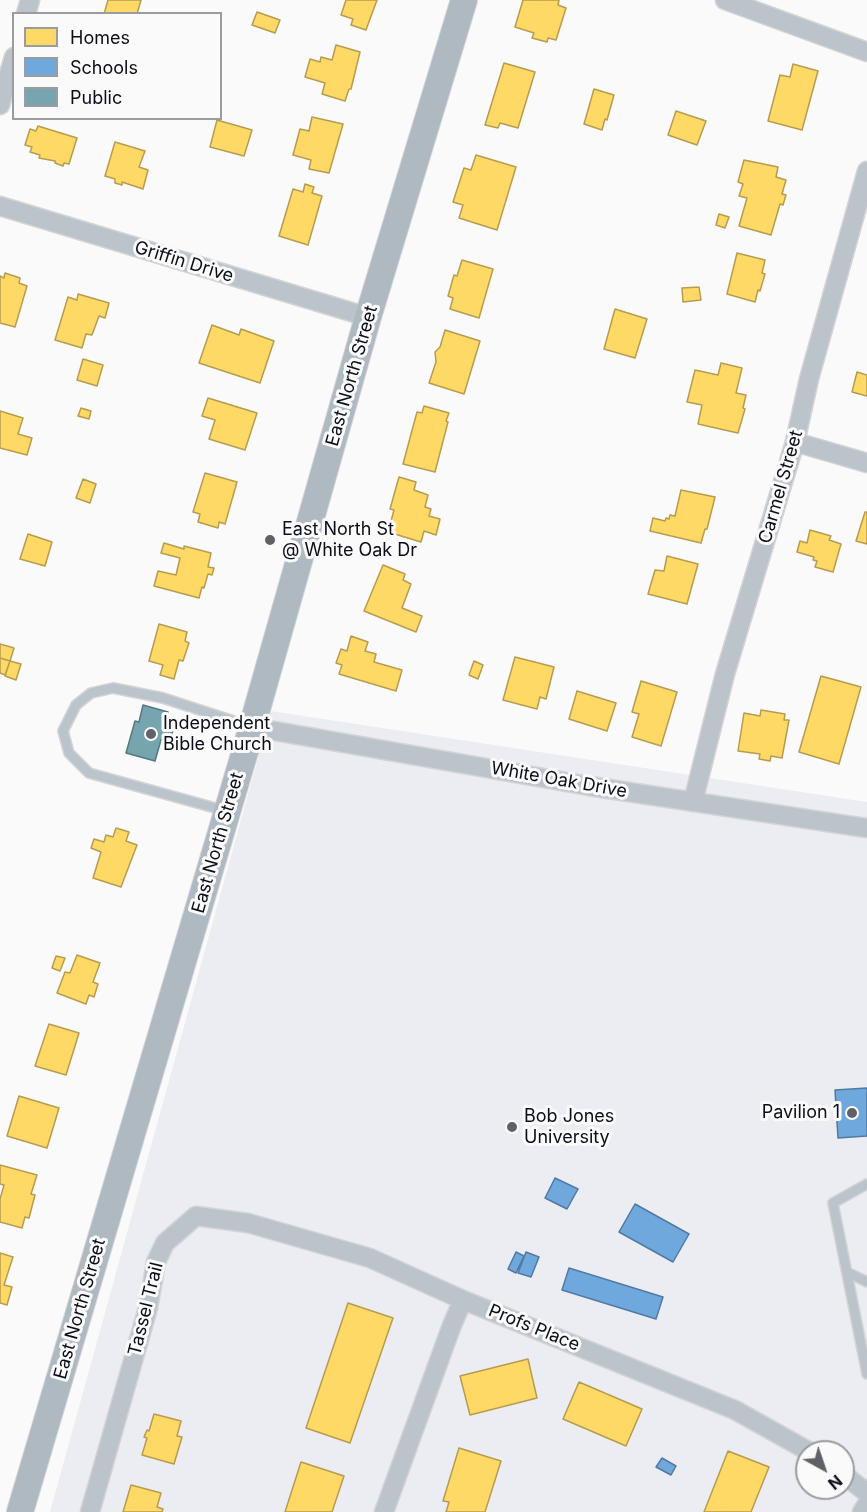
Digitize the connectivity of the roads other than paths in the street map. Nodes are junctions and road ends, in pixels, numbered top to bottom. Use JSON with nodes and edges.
{"nodes":[{"id":1,"x":464,"y":0,"type":"edge"},
{"id":2,"x":725,"y":0,"type":"edge"},
{"id":3,"x":867,"y":52,"type":"edge"},
{"id":4,"x":12,"y":64,"type":"edge"},
{"id":5,"x":0,"y":105,"type":"edge"},
{"id":6,"x":867,"y":171,"type":"edge"},
{"id":7,"x":0,"y":206,"type":"edge"},
{"id":8,"x":368,"y":317,"type":"junction"},
{"id":9,"x":795,"y":442,"type":"junction"},
{"id":10,"x":867,"y":463,"type":"edge"},
{"id":11,"x":252,"y":727,"type":"junction"},
{"id":12,"x":693,"y":802,"type":"junction"},
{"id":13,"x":227,"y":811,"type":"junction"},
{"id":14,"x":867,"y":828,"type":"edge"},
{"id":15,"x":867,"y":1184,"type":"edge"},
{"id":16,"x":847,"y":1272,"type":"junction"},
{"id":17,"x":867,"y":1282,"type":"edge"},
{"id":18,"x":463,"y":1300,"type":"junction"},
{"id":19,"x":867,"y":1374,"type":"edge"},
{"id":20,"x":795,"y":1444,"type":"edge"},
{"id":21,"x":855,"y":1484,"type":"edge"},
{"id":22,"x":867,"y":1493,"type":"edge"},
{"id":23,"x":867,"y":1504,"type":"edge"},
{"id":24,"x":20,"y":1512,"type":"edge"},
{"id":25,"x":90,"y":1512,"type":"edge"},
{"id":26,"x":384,"y":1512,"type":"edge"},
{"id":27,"x":862,"y":1512,"type":"edge"}],
"edges":[{"from":1,"to":8,"type":"main road","name":"East North Street"},
{"from":2,"to":3,"type":"street"},
{"from":4,"to":5,"type":"street"},
{"from":6,"to":9,"type":"street","name":"Carmel Street"},
{"from":7,"to":8,"type":"street","name":"Griffin Drive"},
{"from":8,"to":11,"type":"main road","name":"East North Street"},
{"from":9,"to":10,"type":"street"},
{"from":9,"to":12,"type":"street","name":"Carmel Street"},
{"from":11,"to":12,"type":"street","name":"White Oak Drive"},
{"from":11,"to":13,"type":"main road","name":"East North Street"},
{"from":11,"to":13,"type":"lane"},
{"from":12,"to":14,"type":"street","name":"White Oak Drive"},
{"from":13,"to":24,"type":"main road","name":"East North Street"},
{"from":15,"to":16,"type":"lane"},
{"from":16,"to":17,"type":"lane"},
{"from":16,"to":19,"type":"lane"},
{"from":18,"to":20,"type":"street","name":"Profs Place"},
{"from":18,"to":25,"type":"street","name":"Tassel Trail"},
{"from":18,"to":26,"type":"street"},
{"from":21,"to":22,"type":"street"},
{"from":23,"to":27,"type":"street"}]}
